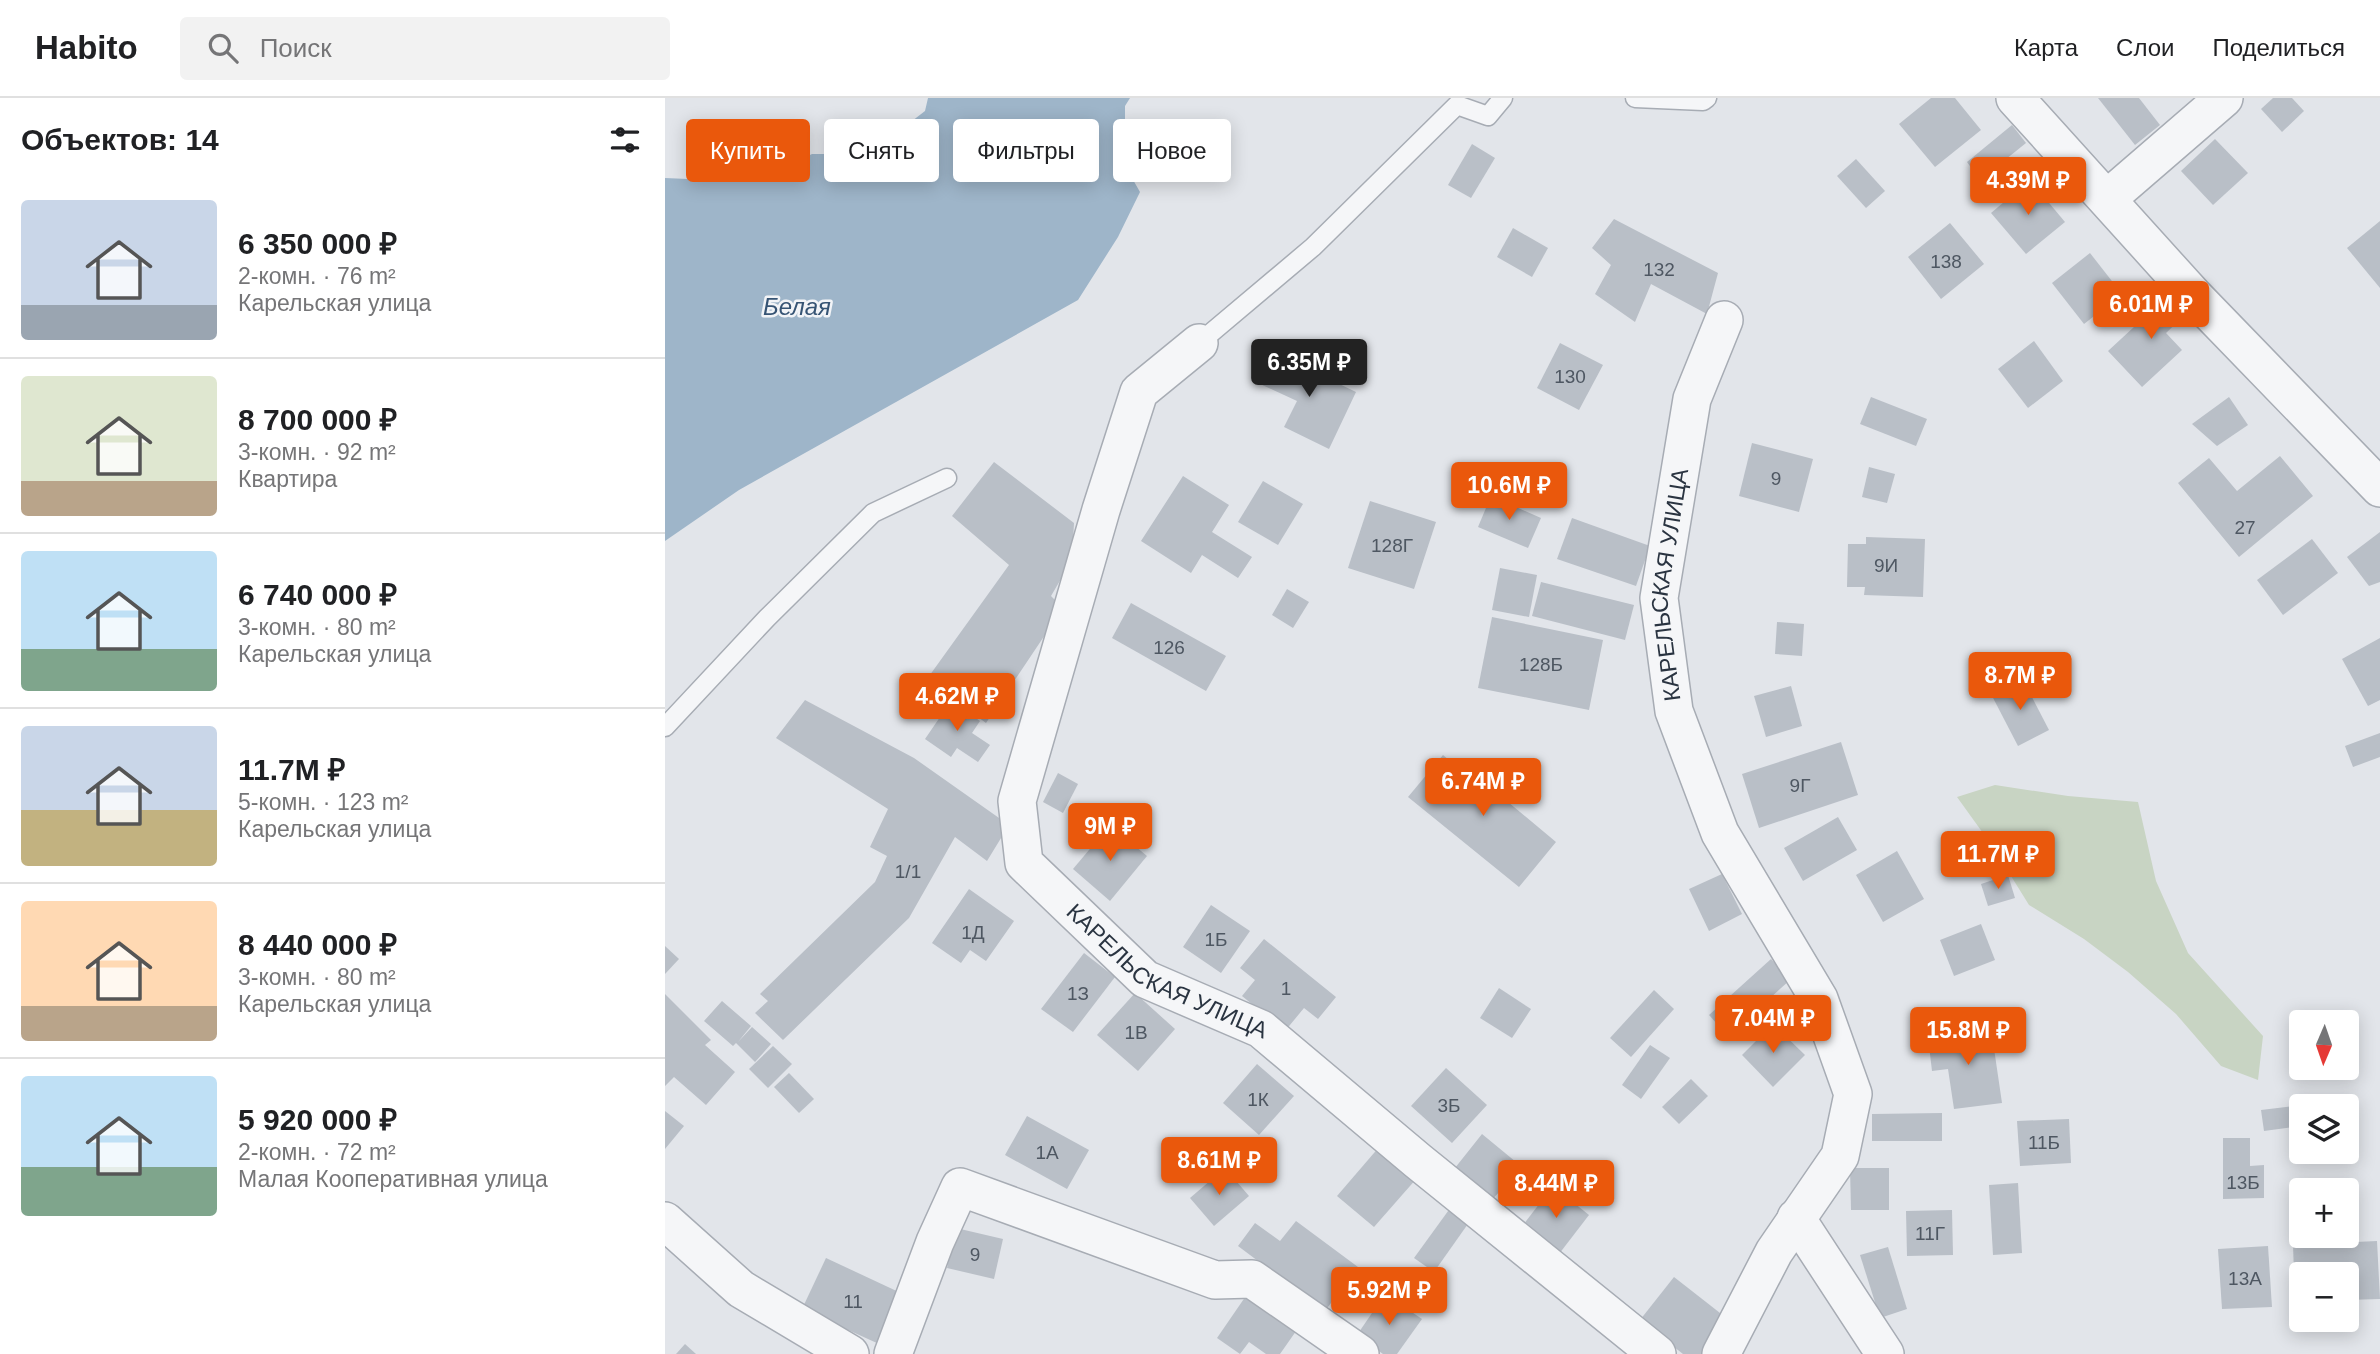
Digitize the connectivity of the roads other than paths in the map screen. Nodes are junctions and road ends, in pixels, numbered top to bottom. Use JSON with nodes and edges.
{"nodes":[{"id":1,"x":1503,"y":98,"type":"edge"},
{"id":2,"x":1635,"y":98,"type":"edge"},
{"id":3,"x":1707,"y":98,"type":"edge"},
{"id":4,"x":2015,"y":98,"type":"edge"},
{"id":5,"x":2224,"y":98,"type":"edge"},
{"id":6,"x":2107,"y":198,"type":"junction"},
{"id":7,"x":1724,"y":320,"type":"dead end"},
{"id":8,"x":1199,"y":343,"type":"joint"},
{"id":9,"x":947,"y":478,"type":"dead end"},
{"id":10,"x":2380,"y":488,"type":"edge"},
{"id":11,"x":665,"y":727,"type":"edge"},
{"id":12,"x":1796,"y":1218,"type":"junction"},
{"id":13,"x":665,"y":1222,"type":"edge"},
{"id":14,"x":850,"y":1354,"type":"edge"},
{"id":15,"x":893,"y":1354,"type":"edge"},
{"id":16,"x":1360,"y":1354,"type":"edge"},
{"id":17,"x":1657,"y":1354,"type":"edge"},
{"id":18,"x":1721,"y":1354,"type":"edge"},
{"id":19,"x":1885,"y":1354,"type":"edge"}],
"edges":[{"from":1,"to":8,"type":"lane"},
{"from":2,"to":3,"type":"lane"},
{"from":4,"to":6,"type":"street"},
{"from":5,"to":6,"type":"street"},
{"from":6,"to":10,"type":"street"},
{"from":7,"to":12,"type":"street","name":"КАРЕЛЬСКАЯ УЛИЦА"},
{"from":8,"to":17,"type":"street","name":"КАРЕЛЬСКАЯ УЛИЦА"},
{"from":9,"to":11,"type":"lane"},
{"from":12,"to":18,"type":"street","name":"КАРЕЛЬСКАЯ УЛИЦА"},
{"from":12,"to":19,"type":"street"},
{"from":13,"to":14,"type":"street"},
{"from":15,"to":16,"type":"street"}]}
